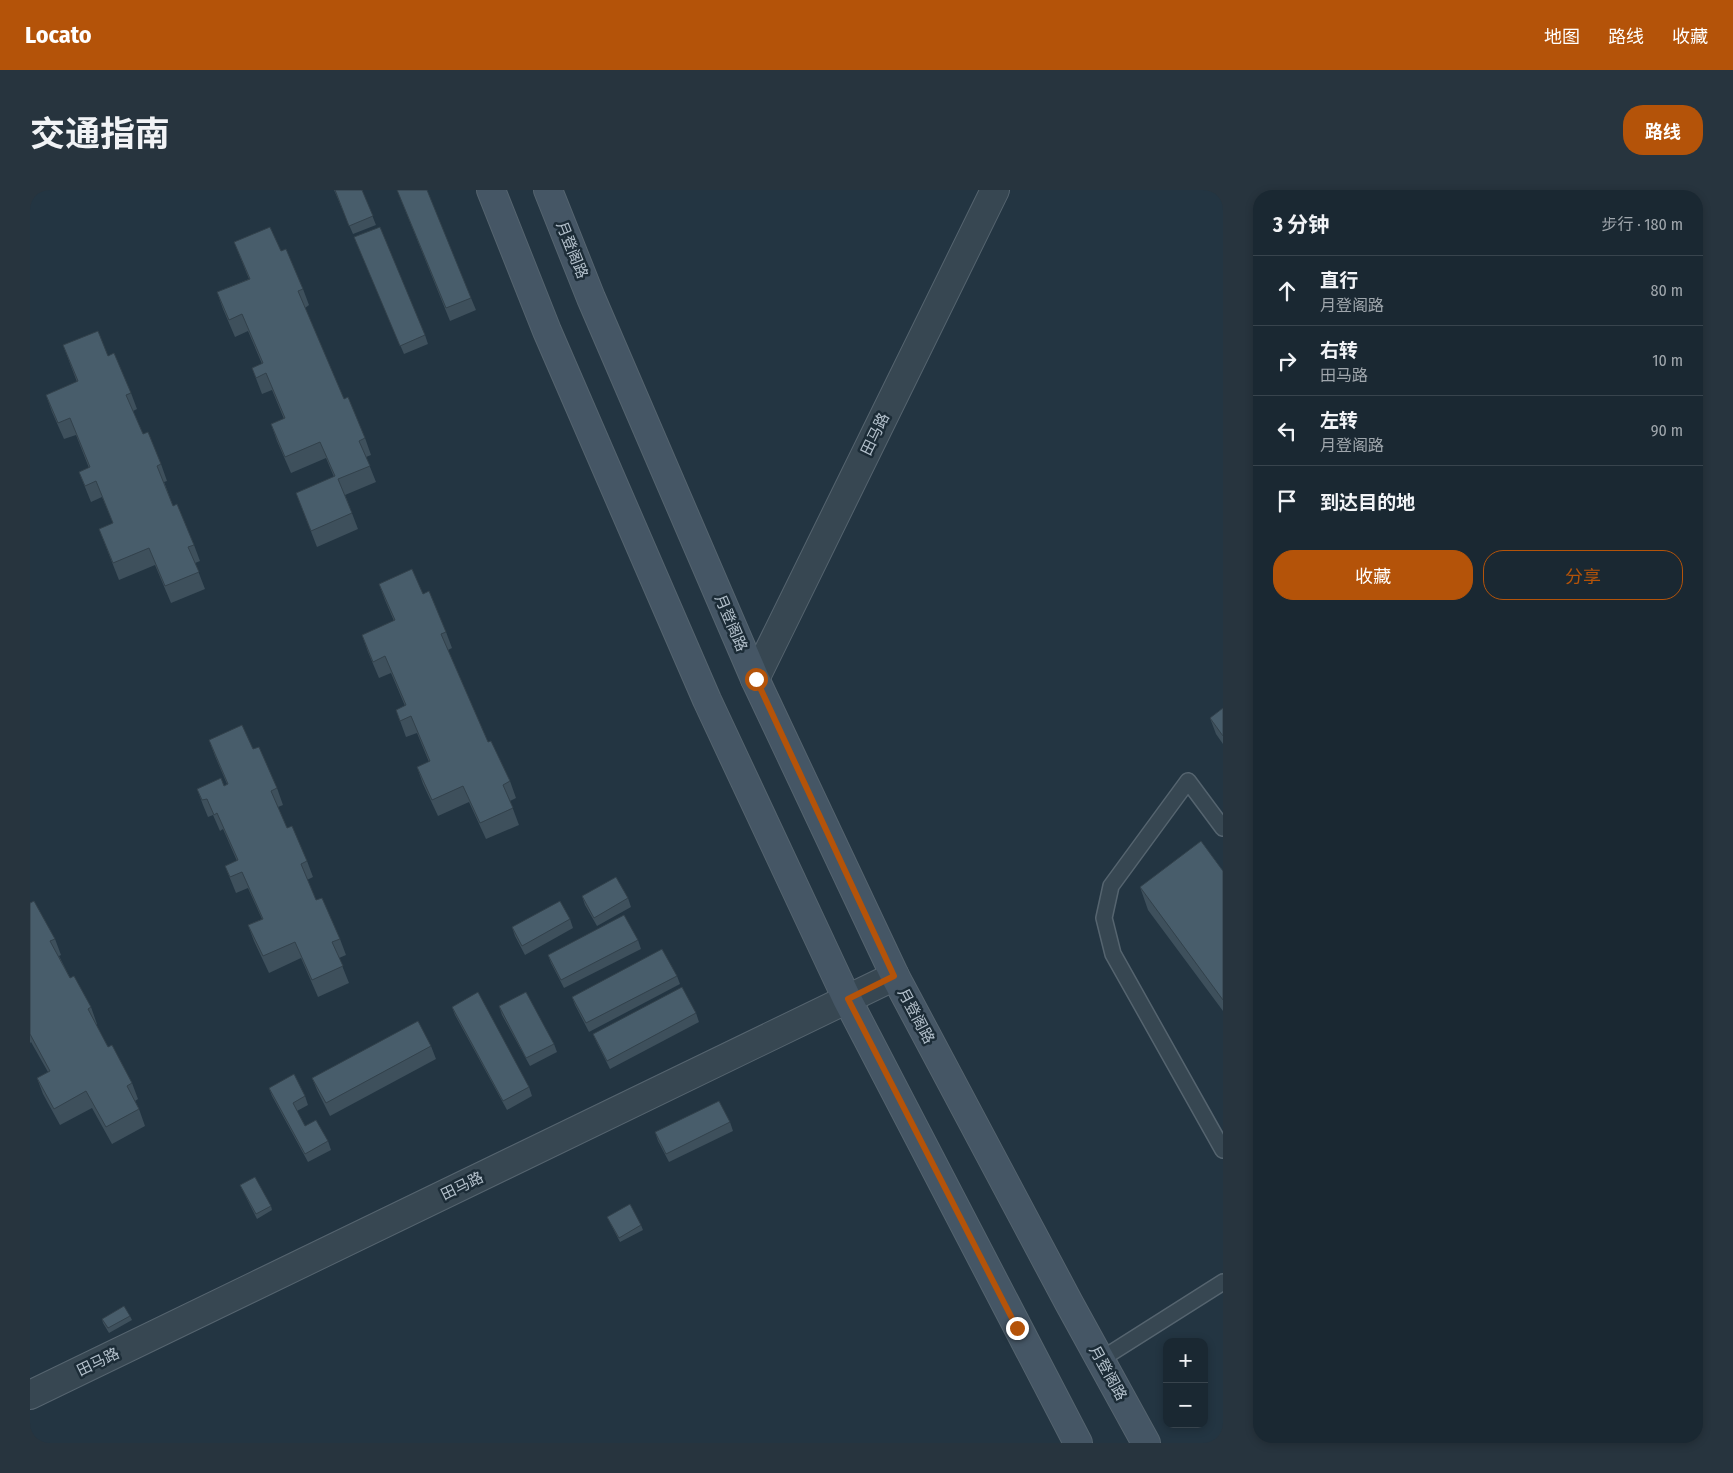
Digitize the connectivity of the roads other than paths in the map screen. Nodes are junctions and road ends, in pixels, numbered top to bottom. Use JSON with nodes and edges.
{"nodes":[{"id":1,"x":491,"y":190,"type":"edge"},
{"id":2,"x":548,"y":190,"type":"edge"},
{"id":3,"x":995,"y":190,"type":"edge"},
{"id":4,"x":756,"y":679,"type":"junction"},
{"id":5,"x":1223,"y":828,"type":"edge"},
{"id":6,"x":894,"y":976,"type":"junction"},
{"id":7,"x":848,"y":999,"type":"junction"},
{"id":8,"x":1223,"y":1150,"type":"edge"},
{"id":9,"x":1223,"y":1282,"type":"edge"},
{"id":10,"x":1100,"y":1360,"type":"junction"},
{"id":11,"x":30,"y":1395,"type":"edge"},
{"id":12,"x":1078,"y":1443,"type":"edge"},
{"id":13,"x":1146,"y":1443,"type":"edge"}],
"edges":[{"from":1,"to":7,"type":"main road"},
{"from":2,"to":4,"type":"main road","name":"月登阁路"},
{"from":3,"to":4,"type":"street","name":"田马路"},
{"from":4,"to":6,"type":"main road","name":"月登阁路"},
{"from":5,"to":8,"type":"lane"},
{"from":6,"to":7,"type":"street","name":"田马路"},
{"from":6,"to":10,"type":"main road","name":"月登阁路"},
{"from":7,"to":11,"type":"street","name":"田马路"},
{"from":7,"to":12,"type":"main road"},
{"from":9,"to":10,"type":"lane"},
{"from":10,"to":13,"type":"main road","name":"月登阁路"}]}
